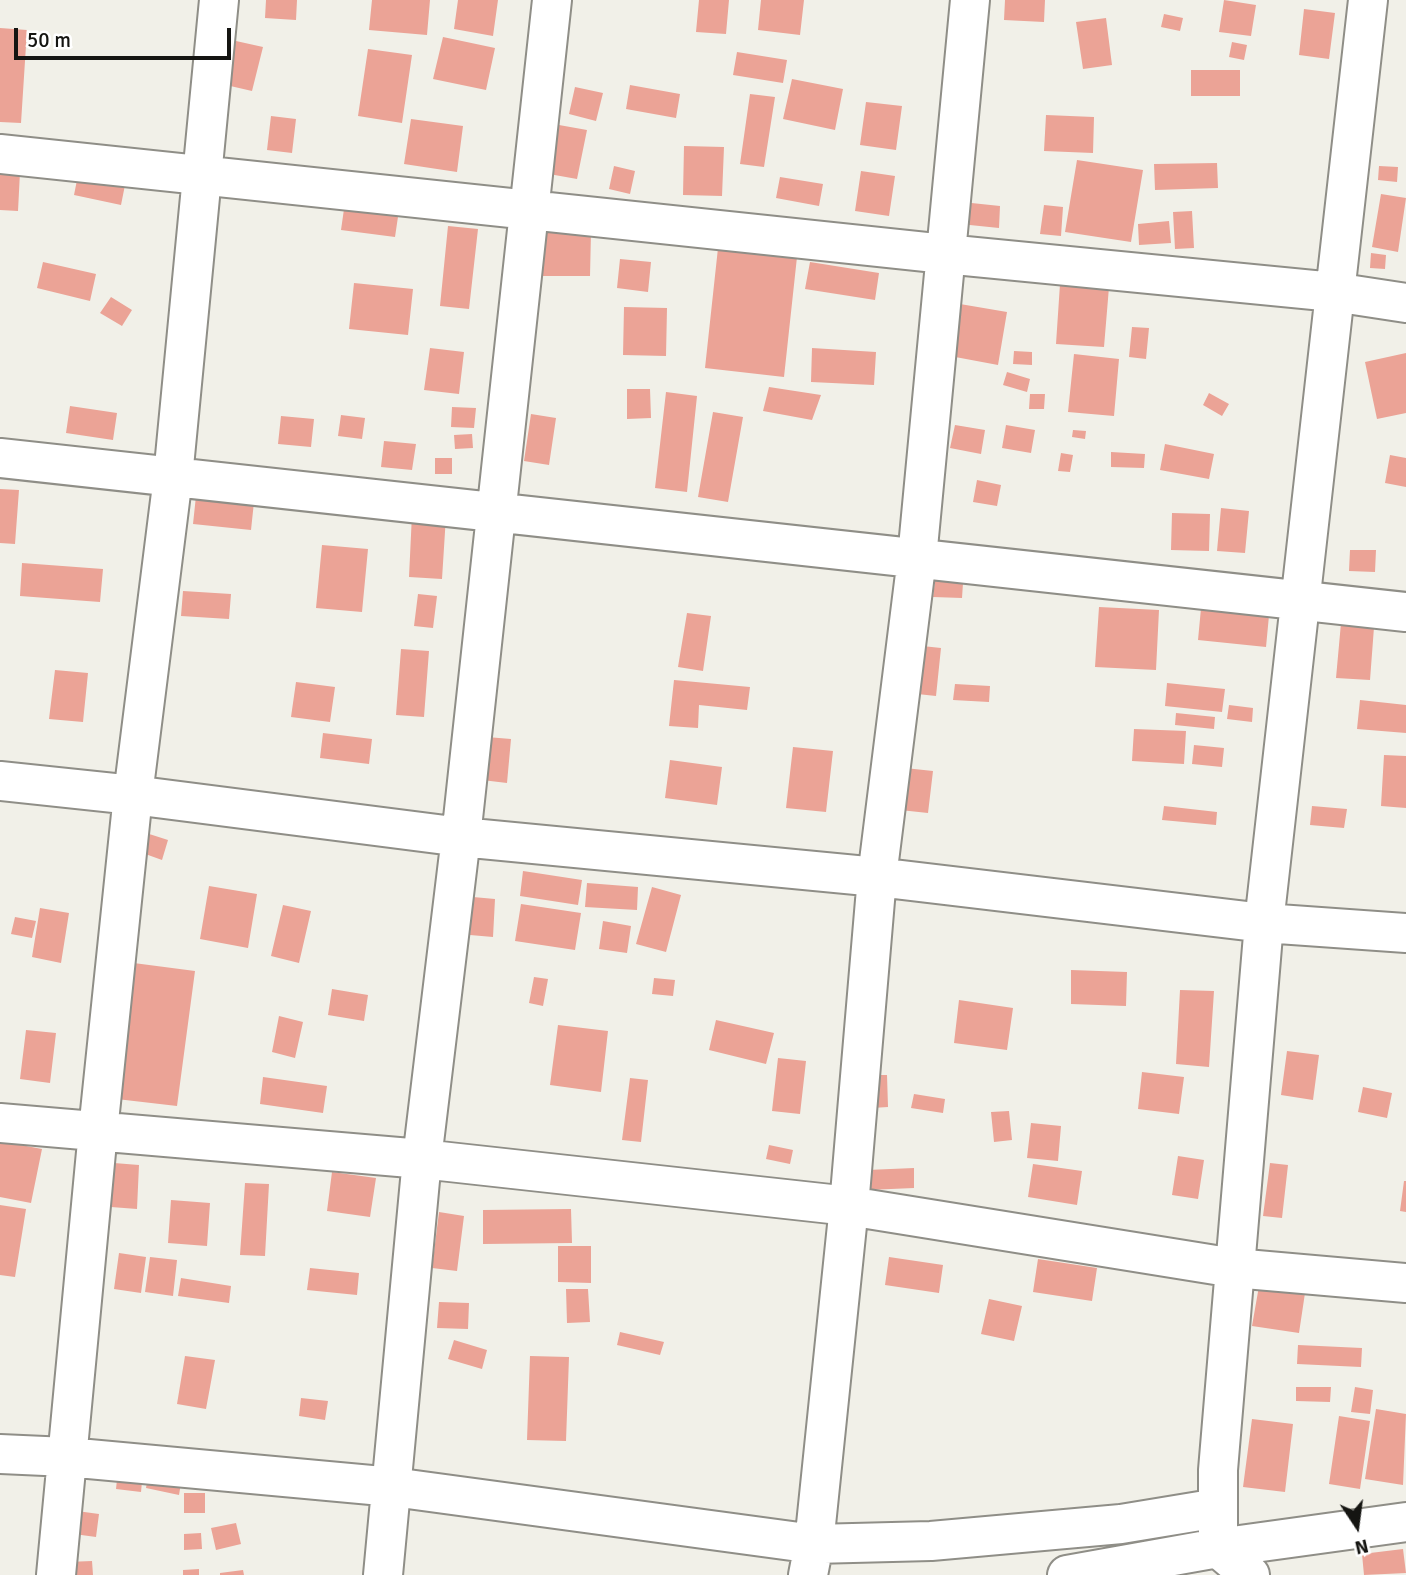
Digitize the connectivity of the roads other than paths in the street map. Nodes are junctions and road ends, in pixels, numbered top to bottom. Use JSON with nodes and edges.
{"nodes":[{"id":1,"x":219,"y":0,"type":"edge"},
{"id":2,"x":552,"y":0,"type":"edge"},
{"id":3,"x":970,"y":0,"type":"edge"},
{"id":4,"x":1367,"y":0,"type":"edge"},
{"id":5,"x":0,"y":154,"type":"edge"},
{"id":6,"x":203,"y":178,"type":"junction"},
{"id":7,"x":529,"y":209,"type":"junction"},
{"id":8,"x":946,"y":254,"type":"junction"},
{"id":9,"x":1335,"y":292,"type":"junction"},
{"id":10,"x":1406,"y":303,"type":"edge"},
{"id":11,"x":0,"y":457,"type":"edge"},
{"id":12,"x":173,"y":477,"type":"junction"},
{"id":13,"x":494,"y":510,"type":"junction"},
{"id":14,"x":917,"y":558,"type":"junction"},
{"id":15,"x":1301,"y":598,"type":"junction"},
{"id":16,"x":1406,"y":612,"type":"edge"},
{"id":17,"x":0,"y":781,"type":"edge"},
{"id":18,"x":133,"y":795,"type":"junction"},
{"id":19,"x":461,"y":837,"type":"junction"},
{"id":20,"x":877,"y":877,"type":"junction"},
{"id":21,"x":1264,"y":923,"type":"junction"},
{"id":22,"x":1406,"y":933,"type":"edge"},
{"id":23,"x":0,"y":1123,"type":"edge"},
{"id":24,"x":98,"y":1130,"type":"junction"},
{"id":25,"x":422,"y":1159,"type":"junction"},
{"id":26,"x":849,"y":1206,"type":"junction"},
{"id":27,"x":1234,"y":1268,"type":"junction"},
{"id":28,"x":1406,"y":1283,"type":"edge"},
{"id":29,"x":0,"y":1454,"type":"edge"},
{"id":30,"x":67,"y":1457,"type":"junction"},
{"id":31,"x":393,"y":1487,"type":"junction"},
{"id":32,"x":1219,"y":1508,"type":"junction"},
{"id":33,"x":1406,"y":1522,"type":"edge"},
{"id":34,"x":1218,"y":1548,"type":"junction"},
{"id":35,"x":811,"y":1559,"type":"edge"},
{"id":36,"x":56,"y":1575,"type":"edge"},
{"id":37,"x":383,"y":1575,"type":"edge"},
{"id":38,"x":1067,"y":1575,"type":"edge"},
{"id":39,"x":1250,"y":1575,"type":"edge"}],
"edges":[{"from":1,"to":6,"type":"street"},
{"from":2,"to":7,"type":"street"},
{"from":3,"to":8,"type":"street"},
{"from":4,"to":9,"type":"street"},
{"from":5,"to":6,"type":"street"},
{"from":6,"to":7,"type":"street"},
{"from":6,"to":12,"type":"street"},
{"from":7,"to":8,"type":"street"},
{"from":7,"to":13,"type":"street"},
{"from":8,"to":9,"type":"street"},
{"from":8,"to":14,"type":"street"},
{"from":9,"to":10,"type":"street"},
{"from":9,"to":15,"type":"street"},
{"from":11,"to":12,"type":"street"},
{"from":12,"to":13,"type":"street"},
{"from":12,"to":18,"type":"street"},
{"from":13,"to":14,"type":"street"},
{"from":13,"to":19,"type":"street"},
{"from":14,"to":15,"type":"street"},
{"from":14,"to":20,"type":"street"},
{"from":15,"to":16,"type":"street"},
{"from":15,"to":21,"type":"street"},
{"from":17,"to":18,"type":"street"},
{"from":18,"to":19,"type":"street"},
{"from":18,"to":24,"type":"street"},
{"from":19,"to":20,"type":"street"},
{"from":19,"to":25,"type":"street"},
{"from":20,"to":21,"type":"street"},
{"from":20,"to":26,"type":"street"},
{"from":21,"to":22,"type":"street"},
{"from":21,"to":27,"type":"street"},
{"from":23,"to":24,"type":"street"},
{"from":24,"to":25,"type":"street"},
{"from":24,"to":30,"type":"street"},
{"from":25,"to":26,"type":"street"},
{"from":25,"to":31,"type":"street"},
{"from":26,"to":27,"type":"street"},
{"from":26,"to":35,"type":"street"},
{"from":27,"to":28,"type":"street"},
{"from":27,"to":32,"type":"street"},
{"from":29,"to":30,"type":"street"},
{"from":30,"to":31,"type":"street"},
{"from":30,"to":36,"type":"street"},
{"from":31,"to":35,"type":"street"},
{"from":31,"to":37,"type":"street"},
{"from":32,"to":34,"type":"street"},
{"from":32,"to":35,"type":"street"},
{"from":33,"to":34,"type":"street"},
{"from":34,"to":38,"type":"street"},
{"from":34,"to":39,"type":"street"}]}
